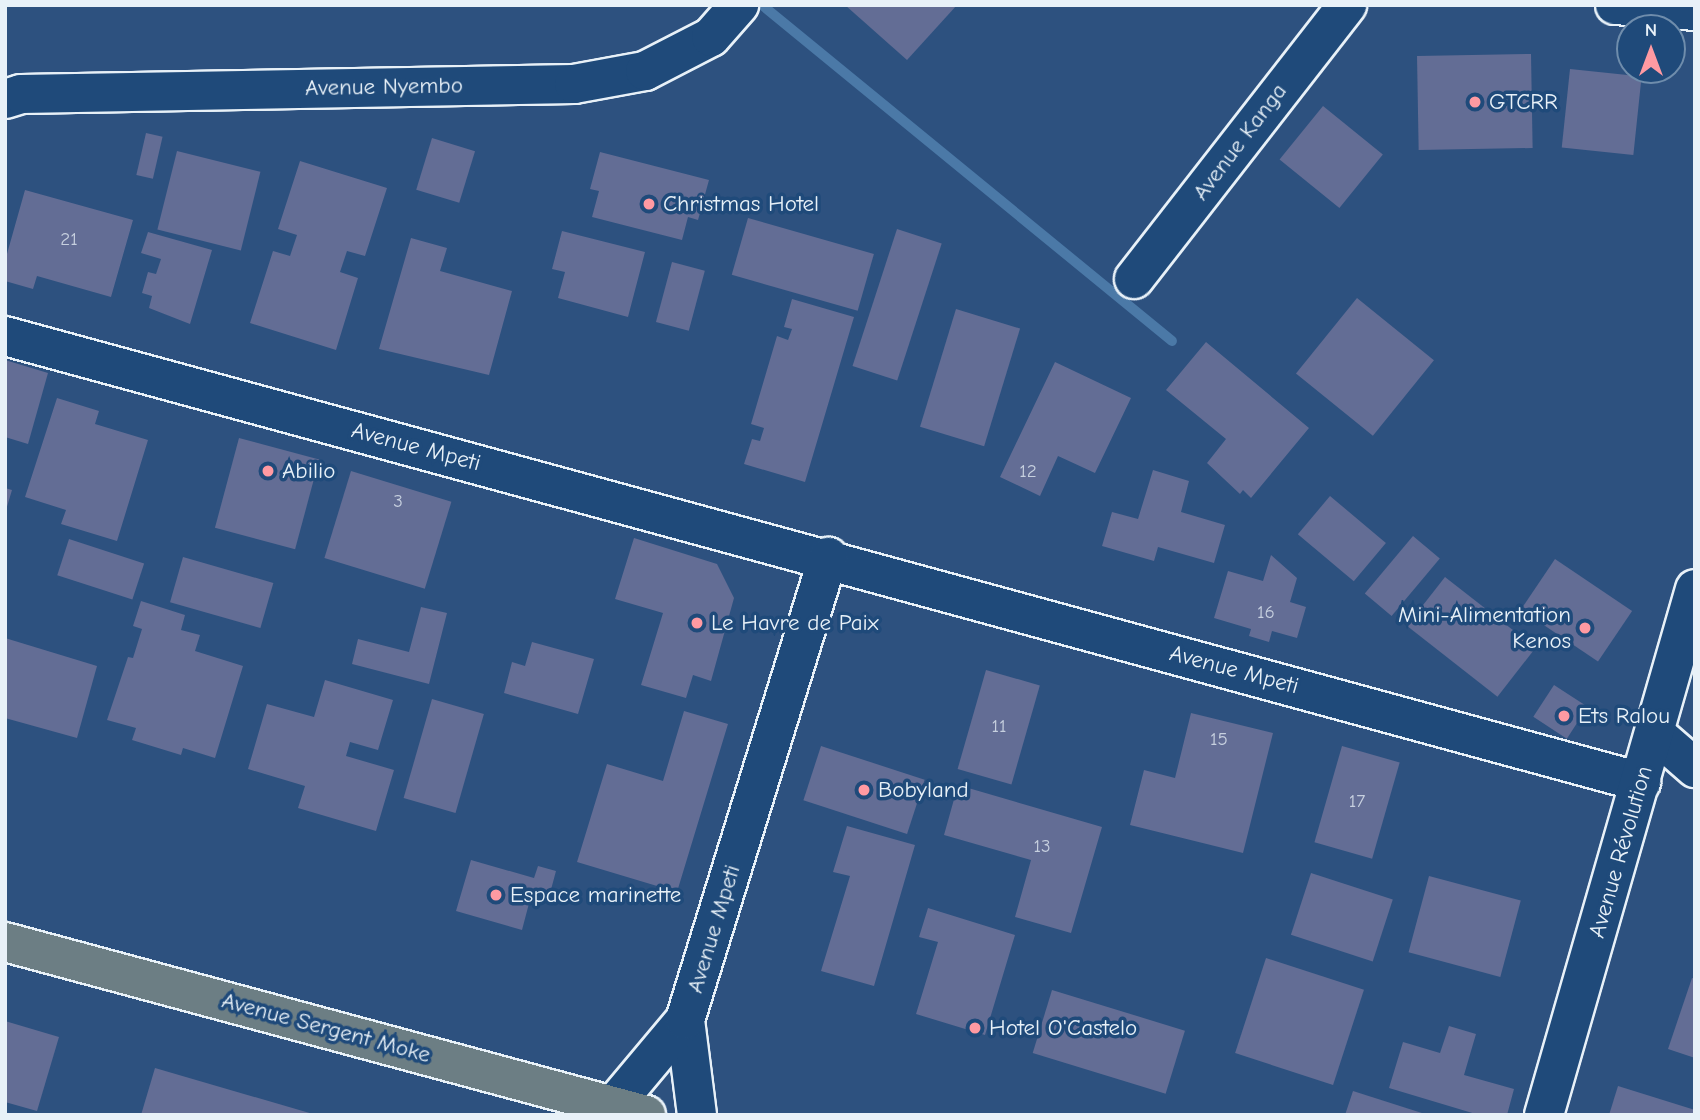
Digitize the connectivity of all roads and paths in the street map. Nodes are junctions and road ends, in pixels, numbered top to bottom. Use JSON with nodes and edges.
{"nodes":[{"id":1,"x":739,"y":5,"type":"edge"},
{"id":2,"x":1347,"y":5,"type":"edge"},
{"id":3,"x":1615,"y":5,"type":"edge"},
{"id":4,"x":1695,"y":11,"type":"edge"},
{"id":5,"x":5,"y":99,"type":"edge"},
{"id":6,"x":1134,"y":279,"type":"dead end"},
{"id":7,"x":5,"y":336,"type":"edge"},
{"id":8,"x":828,"y":557,"type":"junction"},
{"id":9,"x":1695,"y":589,"type":"edge"},
{"id":10,"x":1656,"y":734,"type":"junction"},
{"id":11,"x":1695,"y":768,"type":"edge"},
{"id":12,"x":1641,"y":782,"type":"junction"},
{"id":13,"x":5,"y":942,"type":"edge"},
{"id":14,"x":685,"y":1020,"type":"junction"},
{"id":15,"x":630,"y":1110,"type":"edge"},
{"id":16,"x":697,"y":1115,"type":"edge"},
{"id":17,"x":1544,"y":1115,"type":"edge"}],
"edges":[{"from":1,"to":5,"type":"street","name":"Avenue Nyembo"},
{"from":2,"to":6,"type":"street","name":"Avenue Kanga"},
{"from":3,"to":4,"type":"street"},
{"from":7,"to":8,"type":"street","name":"Avenue Mpeti"},
{"from":8,"to":12,"type":"street","name":"Avenue Mpeti"},
{"from":8,"to":14,"type":"street","name":"Avenue Mpeti"},
{"from":9,"to":10,"type":"street","name":"Avenue Révolution"},
{"from":10,"to":11,"type":"street"},
{"from":10,"to":12,"type":"street","name":"Avenue Révolution"},
{"from":12,"to":17,"type":"street","name":"Avenue Révolution"},
{"from":13,"to":15,"type":"main road","name":"Avenue Sergent Moke"},
{"from":14,"to":15,"type":"street","name":"Avenue Mpeti"},
{"from":14,"to":16,"type":"street","name":"Avenue Mpeti"}]}
